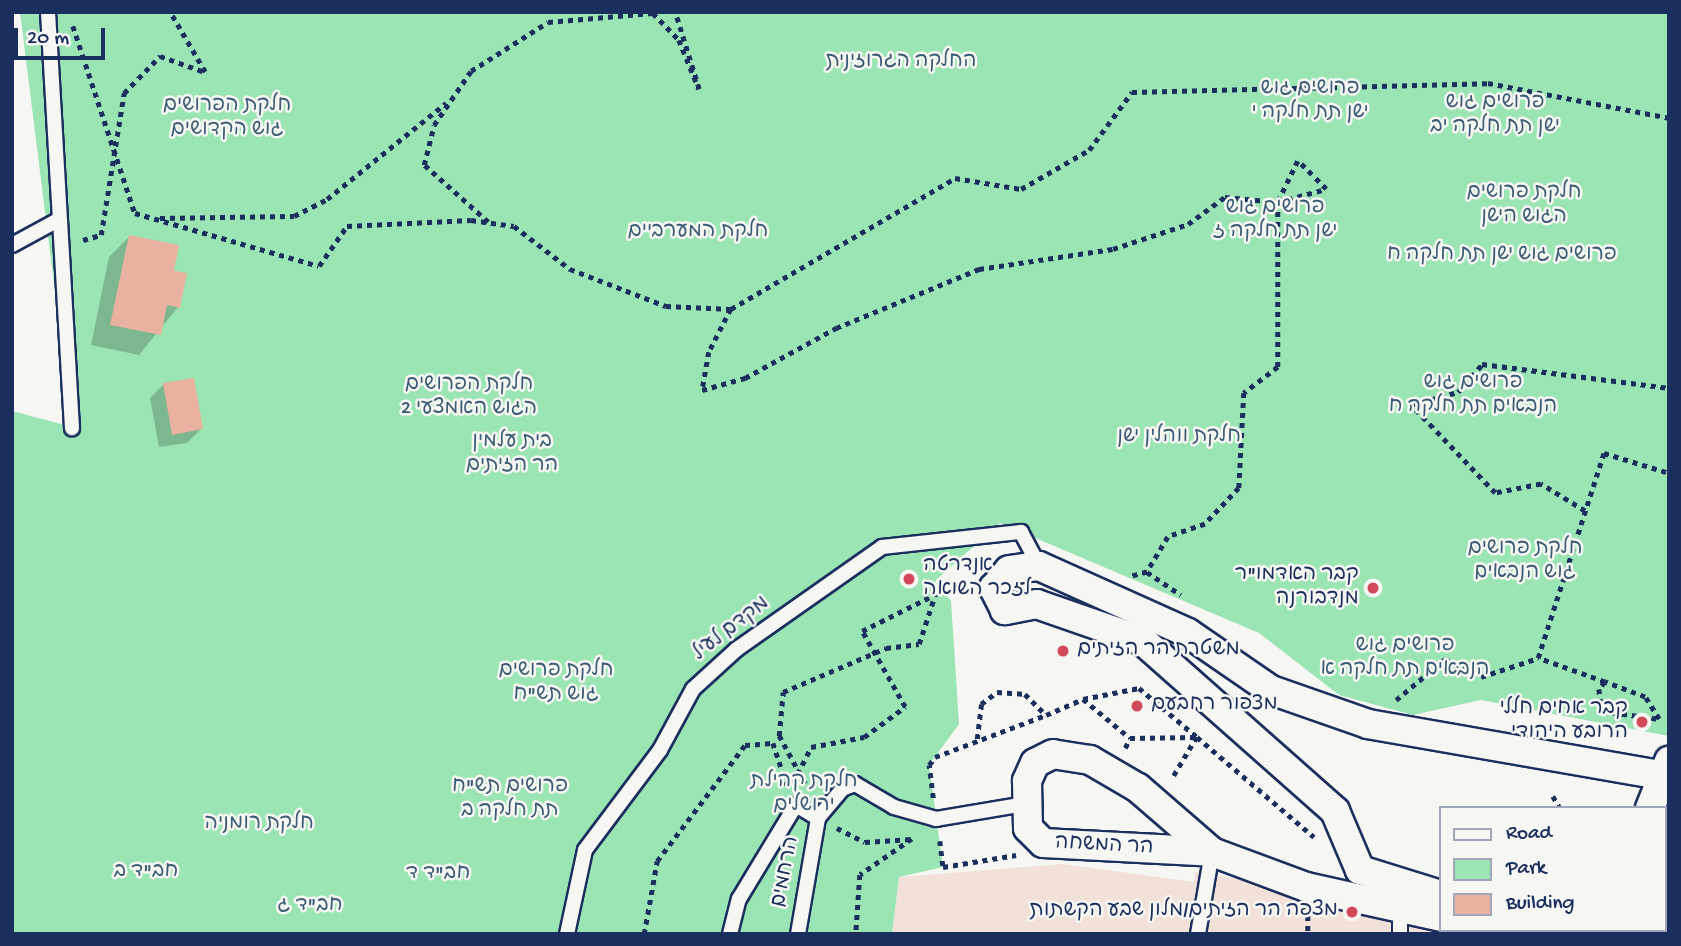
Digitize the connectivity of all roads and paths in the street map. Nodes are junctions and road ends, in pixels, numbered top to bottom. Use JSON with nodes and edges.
{"nodes":[{"id":1,"x":48,"y":12,"type":"edge"},
{"id":2,"x":68,"y":12,"type":"edge"},
{"id":3,"x":170,"y":12,"type":"edge"},
{"id":4,"x":675,"y":12,"type":"edge"},
{"id":5,"x":452,"y":98,"type":"junction"},
{"id":6,"x":1669,"y":118,"type":"edge"},
{"id":7,"x":115,"y":154,"type":"junction"},
{"id":8,"x":1278,"y":202,"type":"junction"},
{"id":9,"x":153,"y":218,"type":"junction"},
{"id":10,"x":58,"y":220,"type":"junction"},
{"id":11,"x":489,"y":222,"type":"junction"},
{"id":12,"x":102,"y":235,"type":"dead end"},
{"id":13,"x":12,"y":245,"type":"edge"},
{"id":14,"x":731,"y":309,"type":"junction"},
{"id":15,"x":1669,"y":388,"type":"edge"},
{"id":16,"x":72,"y":428,"type":"dead end"},
{"id":17,"x":1669,"y":473,"type":"edge"},
{"id":18,"x":1585,"y":511,"type":"junction"},
{"id":19,"x":1039,"y":566,"type":"junction"},
{"id":20,"x":1147,"y":572,"type":"junction"},
{"id":21,"x":1091,"y":589,"type":"junction"},
{"id":22,"x":1191,"y":602,"type":"dead end"},
{"id":23,"x":874,"y":653,"type":"junction"},
{"id":24,"x":1538,"y":659,"type":"junction"},
{"id":25,"x":1605,"y":682,"type":"junction"},
{"id":26,"x":1083,"y":699,"type":"junction"},
{"id":27,"x":1368,"y":724,"type":"junction"},
{"id":28,"x":1197,"y":737,"type":"junction"},
{"id":29,"x":1130,"y":738,"type":"junction"},
{"id":30,"x":977,"y":739,"type":"dead end"},
{"id":31,"x":1120,"y":755,"type":"dead end"},
{"id":32,"x":1665,"y":768,"type":"edge"},
{"id":33,"x":799,"y":771,"type":"junction"},
{"id":34,"x":1167,"y":788,"type":"dead end"},
{"id":35,"x":1553,"y":796,"type":"dead end"},
{"id":36,"x":1025,"y":804,"type":"junction"},
{"id":37,"x":1559,"y":806,"type":"edge"},
{"id":38,"x":1651,"y":806,"type":"edge"},
{"id":39,"x":818,"y":818,"type":"junction"},
{"id":40,"x":1212,"y":852,"type":"junction"},
{"id":41,"x":1360,"y":870,"type":"junction"},
{"id":42,"x":1440,"y":895,"type":"edge"},
{"id":43,"x":1440,"y":916,"type":"edge"},
{"id":44,"x":1400,"y":921,"type":"edge"},
{"id":45,"x":568,"y":934,"type":"edge"},
{"id":46,"x":644,"y":934,"type":"edge"},
{"id":47,"x":730,"y":934,"type":"edge"},
{"id":48,"x":798,"y":934,"type":"edge"},
{"id":49,"x":856,"y":934,"type":"edge"},
{"id":50,"x":1198,"y":934,"type":"edge"}],
"edges":[{"from":1,"to":10,"type":"lane"},
{"from":2,"to":7,"type":"path"},
{"from":3,"to":7,"type":"path"},
{"from":4,"to":5,"type":"path"},
{"from":5,"to":9,"type":"path"},
{"from":5,"to":11,"type":"path"},
{"from":6,"to":14,"type":"path"},
{"from":7,"to":9,"type":"path"},
{"from":7,"to":12,"type":"path"},
{"from":8,"to":8,"type":"path"},
{"from":8,"to":14,"type":"path"},
{"from":8,"to":20,"type":"path"},
{"from":9,"to":11,"type":"path"},
{"from":10,"to":13,"type":"lane"},
{"from":10,"to":16,"type":"lane"},
{"from":11,"to":14,"type":"path"},
{"from":15,"to":18,"type":"path"},
{"from":17,"to":18,"type":"path"},
{"from":18,"to":24,"type":"path"},
{"from":19,"to":21,"type":"street"},
{"from":19,"to":41,"type":"street"},
{"from":19,"to":45,"type":"lane","name":"מקדם לעיל"},
{"from":20,"to":21,"type":"path"},
{"from":20,"to":22,"type":"path"},
{"from":21,"to":27,"type":"street"},
{"from":23,"to":23,"type":"path"},
{"from":23,"to":33,"type":"path"},
{"from":23,"to":33,"type":"path"},
{"from":24,"to":25,"type":"path"},
{"from":24,"to":27,"type":"path"},
{"from":25,"to":25,"type":"path"},
{"from":26,"to":28,"type":"path"},
{"from":26,"to":29,"type":"path"},
{"from":26,"to":30,"type":"path"},
{"from":27,"to":32,"type":"street"},
{"from":28,"to":29,"type":"path"},
{"from":28,"to":34,"type":"path"},
{"from":28,"to":41,"type":"path"},
{"from":29,"to":31,"type":"path"},
{"from":32,"to":38,"type":"street"},
{"from":33,"to":39,"type":"path"},
{"from":33,"to":46,"type":"path"},
{"from":35,"to":37,"type":"path"},
{"from":36,"to":39,"type":"lane"},
{"from":36,"to":40,"type":"street","name":"הר המשחה"},
{"from":36,"to":40,"type":"street","name":"הר המשחה"},
{"from":39,"to":47,"type":"lane"},
{"from":39,"to":48,"type":"lane","name":"הרחמים"},
{"from":39,"to":49,"type":"path"},
{"from":40,"to":44,"type":"street","name":"הר המשחה"},
{"from":40,"to":50,"type":"lane"},
{"from":41,"to":42,"type":"street"},
{"from":43,"to":44,"type":"street","name":"הר המשחה"}]}
